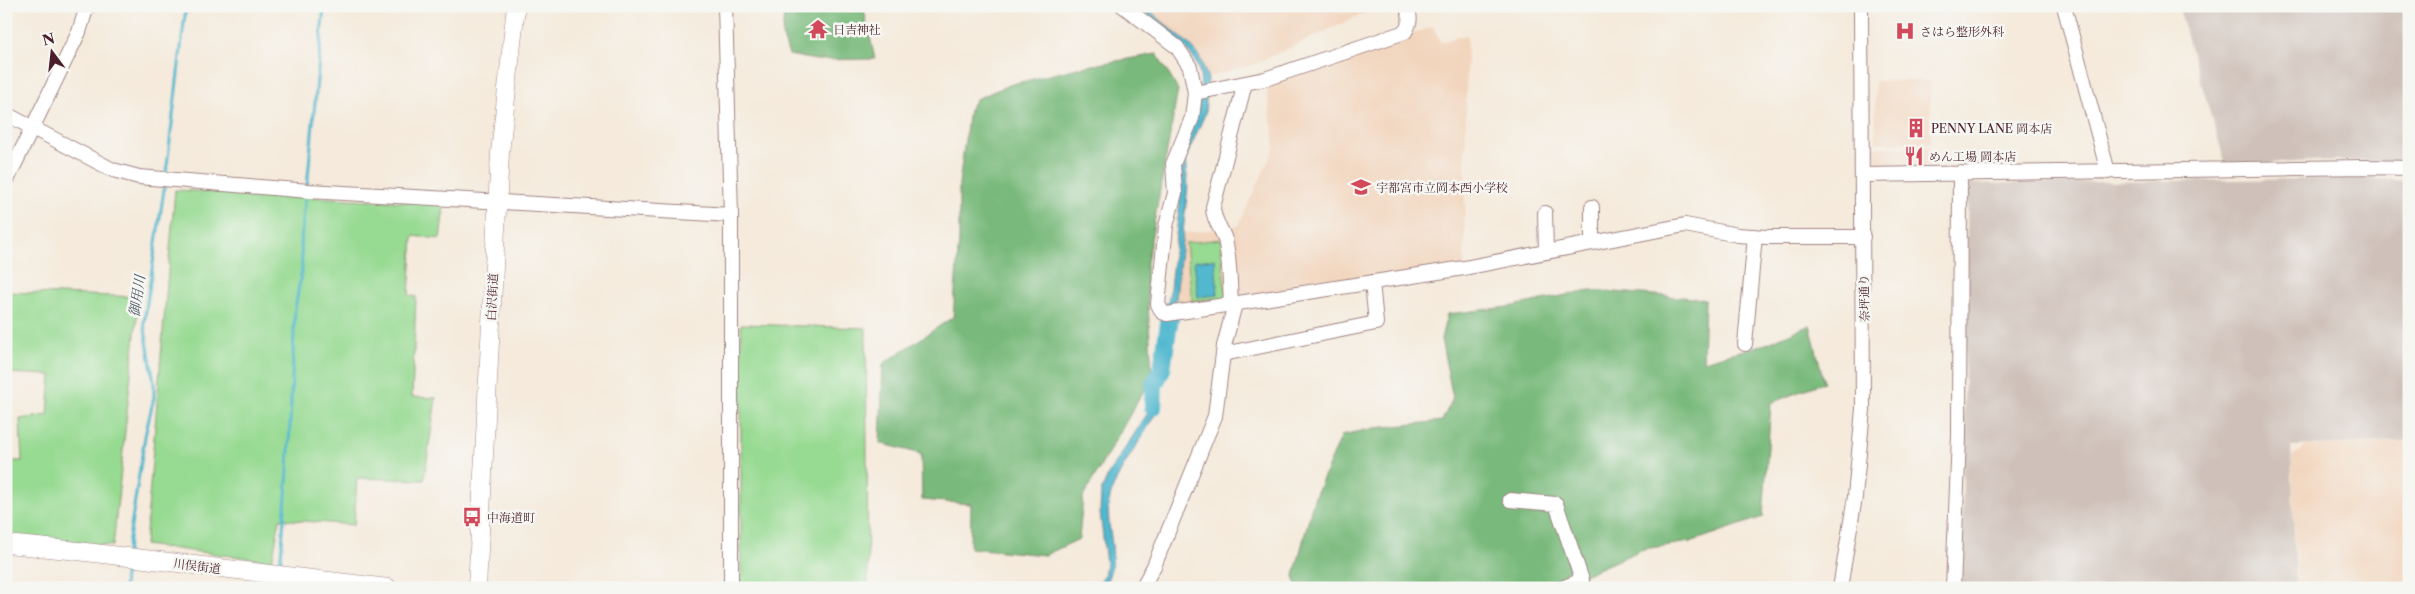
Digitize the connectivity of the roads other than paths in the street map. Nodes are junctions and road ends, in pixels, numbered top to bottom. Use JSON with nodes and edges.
{"nodes":[{"id":1,"x":87,"y":6,"type":"edge"},
{"id":2,"x":516,"y":6,"type":"edge"},
{"id":3,"x":725,"y":6,"type":"edge"},
{"id":4,"x":1123,"y":6,"type":"edge"},
{"id":5,"x":1406,"y":6,"type":"edge"},
{"id":6,"x":1862,"y":6,"type":"edge"},
{"id":7,"x":2064,"y":6,"type":"edge"},
{"id":8,"x":1245,"y":83,"type":"junction"},
{"id":9,"x":1201,"y":92,"type":"junction"},
{"id":10,"x":6,"y":114,"type":"edge"},
{"id":11,"x":33,"y":128,"type":"junction"},
{"id":12,"x":2409,"y":168,"type":"edge"},
{"id":13,"x":2108,"y":172,"type":"junction"},
{"id":14,"x":1960,"y":173,"type":"junction"},
{"id":15,"x":1863,"y":175,"type":"junction"},
{"id":16,"x":6,"y":182,"type":"edge"},
{"id":17,"x":497,"y":200,"type":"junction"},
{"id":18,"x":1592,"y":208,"type":"dead end"},
{"id":19,"x":1545,"y":213,"type":"dead end"},
{"id":20,"x":731,"y":215,"type":"junction"},
{"id":21,"x":1754,"y":236,"type":"junction"},
{"id":22,"x":1863,"y":237,"type":"junction"},
{"id":23,"x":1592,"y":242,"type":"junction"},
{"id":24,"x":1546,"y":251,"type":"junction"},
{"id":25,"x":1372,"y":282,"type":"junction"},
{"id":26,"x":1233,"y":304,"type":"junction"},
{"id":27,"x":1746,"y":344,"type":"dead end"},
{"id":28,"x":1223,"y":354,"type":"junction"},
{"id":29,"x":1510,"y":500,"type":"dead end"},
{"id":30,"x":6,"y":544,"type":"edge"},
{"id":31,"x":1143,"y":587,"type":"edge"},
{"id":32,"x":388,"y":588,"type":"edge"},
{"id":33,"x":477,"y":588,"type":"edge"},
{"id":34,"x":731,"y":588,"type":"edge"},
{"id":35,"x":1562,"y":588,"type":"edge"},
{"id":36,"x":1840,"y":588,"type":"edge"},
{"id":37,"x":1952,"y":588,"type":"edge"}],
"edges":[{"from":1,"to":11,"type":"street"},
{"from":2,"to":17,"type":"main road","name":"白沢街道"},
{"from":3,"to":20,"type":"street"},
{"from":4,"to":9,"type":"street"},
{"from":5,"to":8,"type":"street"},
{"from":6,"to":15,"type":"street","name":"奈坪通り"},
{"from":7,"to":13,"type":"street"},
{"from":8,"to":9,"type":"street"},
{"from":8,"to":26,"type":"street"},
{"from":9,"to":26,"type":"street"},
{"from":10,"to":11,"type":"street"},
{"from":11,"to":16,"type":"street"},
{"from":11,"to":17,"type":"street"},
{"from":12,"to":13,"type":"street"},
{"from":13,"to":14,"type":"street"},
{"from":14,"to":15,"type":"street"},
{"from":14,"to":37,"type":"street"},
{"from":15,"to":22,"type":"street","name":"奈坪通り"},
{"from":17,"to":20,"type":"street"},
{"from":17,"to":33,"type":"main road","name":"白沢街道"},
{"from":18,"to":23,"type":"street"},
{"from":19,"to":24,"type":"street"},
{"from":20,"to":34,"type":"street"},
{"from":21,"to":22,"type":"street"},
{"from":21,"to":23,"type":"street"},
{"from":21,"to":27,"type":"street"},
{"from":22,"to":36,"type":"street","name":"奈坪通り"},
{"from":23,"to":24,"type":"street"},
{"from":24,"to":25,"type":"street"},
{"from":25,"to":26,"type":"street"},
{"from":25,"to":28,"type":"street"},
{"from":26,"to":28,"type":"street"},
{"from":28,"to":31,"type":"street"},
{"from":29,"to":35,"type":"street"},
{"from":30,"to":32,"type":"main road","name":"川俣街道"}]}
